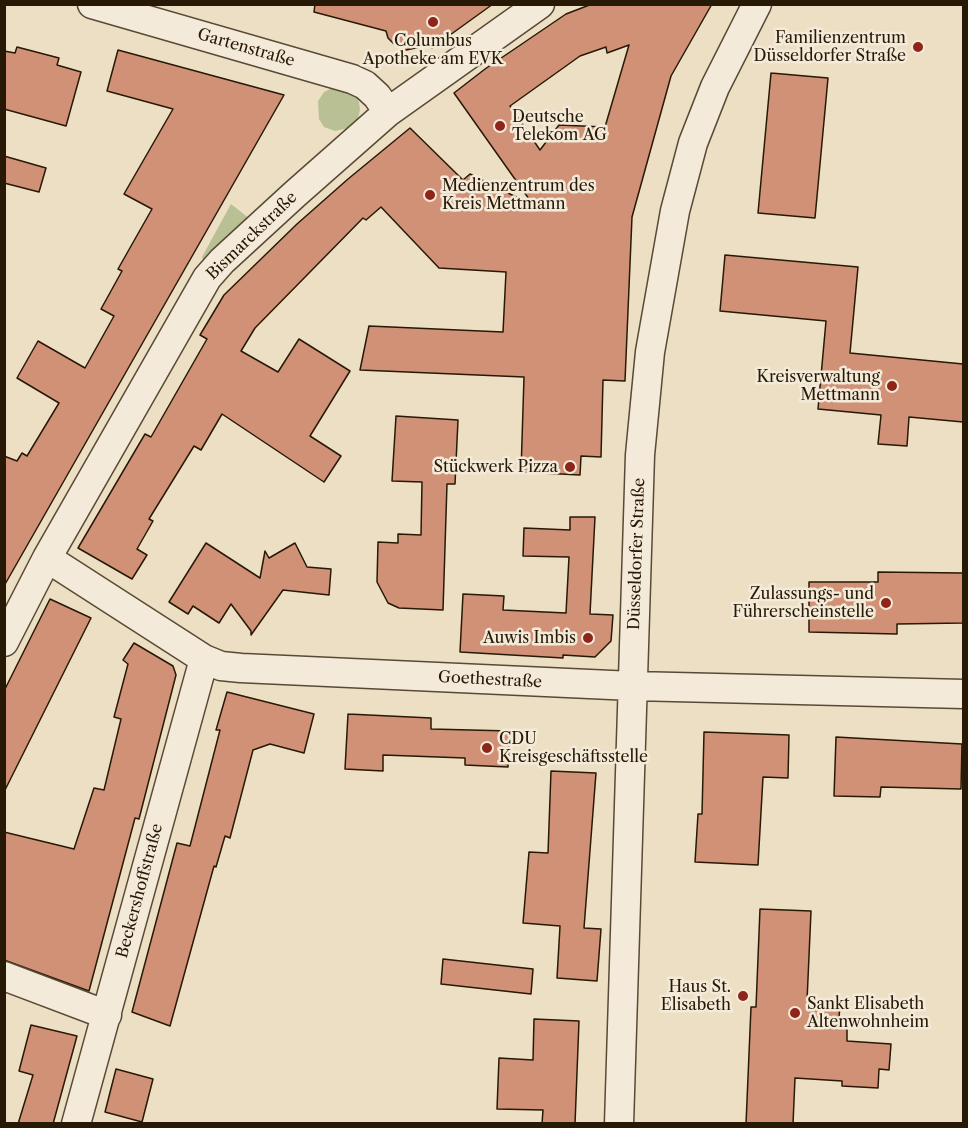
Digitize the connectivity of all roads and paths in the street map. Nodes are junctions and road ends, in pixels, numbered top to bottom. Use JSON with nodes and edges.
{"nodes":[{"id":1,"x":92,"y":4,"type":"edge"},
{"id":2,"x":540,"y":4,"type":"edge"},
{"id":3,"x":757,"y":4,"type":"edge"},
{"id":4,"x":388,"y":112,"type":"junction"},
{"id":5,"x":47,"y":558,"type":"junction"},
{"id":6,"x":4,"y":642,"type":"edge"},
{"id":7,"x":204,"y":659,"type":"junction"},
{"id":8,"x":633,"y":687,"type":"junction"},
{"id":9,"x":963,"y":694,"type":"edge"},
{"id":10,"x":4,"y":976,"type":"edge"},
{"id":11,"x":107,"y":1015,"type":"junction"},
{"id":12,"x":76,"y":1124,"type":"edge"},
{"id":13,"x":619,"y":1124,"type":"edge"}],
"edges":[{"from":1,"to":4,"type":"street","name":"Gartenstraße"},
{"from":2,"to":4,"type":"street","name":"Bismarckstraße"},
{"from":3,"to":8,"type":"street","name":"Düsseldorfer Straße"},
{"from":4,"to":5,"type":"street","name":"Bismarckstraße"},
{"from":5,"to":6,"type":"street","name":"Bismarckstraße"},
{"from":5,"to":7,"type":"street","name":"Goethestraße"},
{"from":7,"to":8,"type":"street","name":"Goethestraße"},
{"from":7,"to":11,"type":"street","name":"Beckershoffstraße"},
{"from":8,"to":9,"type":"street","name":"Goethestraße"},
{"from":8,"to":13,"type":"street","name":"Düsseldorfer Straße"},
{"from":10,"to":11,"type":"street"},
{"from":11,"to":12,"type":"street","name":"Beckershoffstraße"}]}
